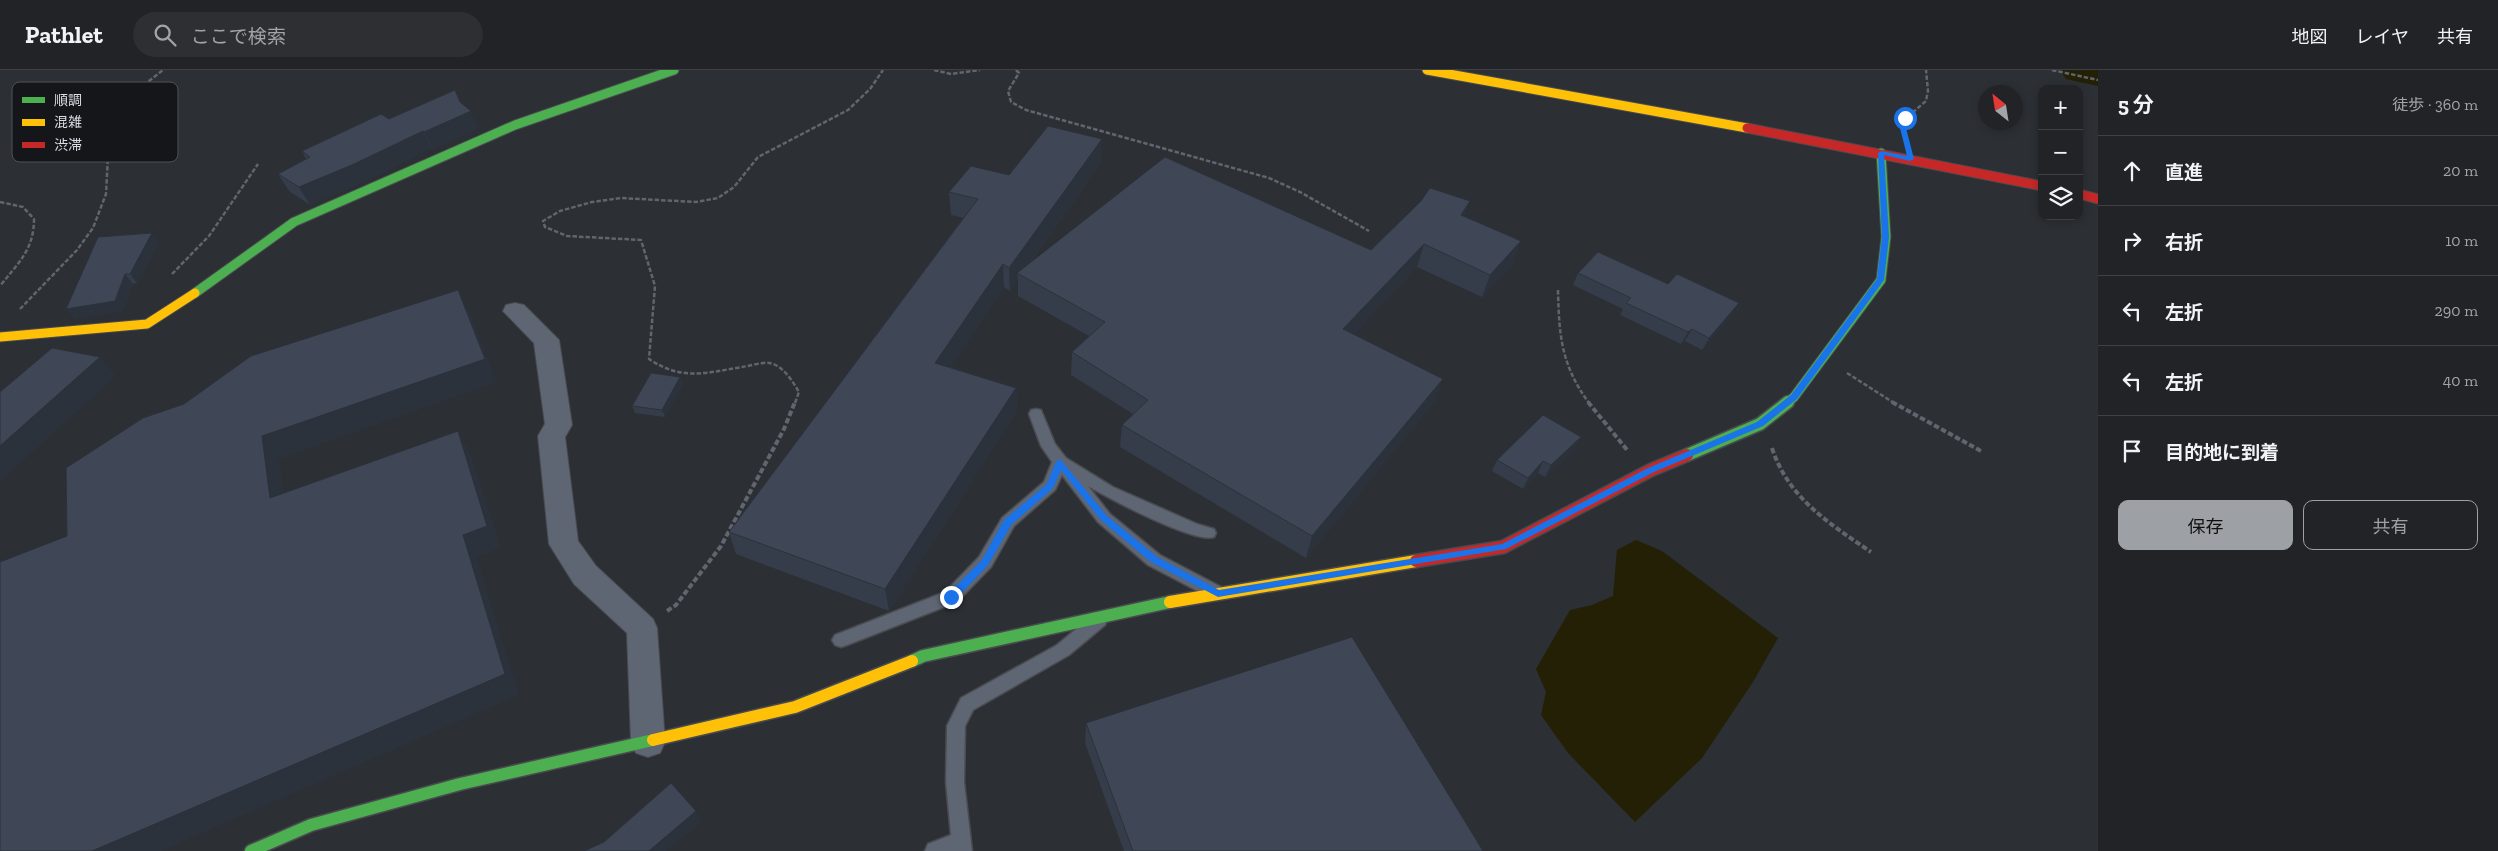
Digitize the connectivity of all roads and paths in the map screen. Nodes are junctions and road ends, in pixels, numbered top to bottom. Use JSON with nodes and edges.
{"nodes":[{"id":1,"x":163,"y":70,"type":"edge"},
{"id":2,"x":674,"y":70,"type":"edge"},
{"id":3,"x":883,"y":70,"type":"edge"},
{"id":4,"x":934,"y":70,"type":"edge"},
{"id":5,"x":980,"y":70,"type":"edge"},
{"id":6,"x":1016,"y":70,"type":"edge"},
{"id":7,"x":1427,"y":70,"type":"edge"},
{"id":8,"x":1926,"y":70,"type":"edge"},
{"id":9,"x":2052,"y":70,"type":"edge"},
{"id":10,"x":2098,"y":80,"type":"edge"},
{"id":11,"x":149,"y":82,"type":"edge"},
{"id":12,"x":1881,"y":153,"type":"junction"},
{"id":13,"x":1910,"y":159,"type":"junction"},
{"id":14,"x":108,"y":162,"type":"edge"},
{"id":15,"x":258,"y":164,"type":"dead end"},
{"id":16,"x":2038,"y":185,"type":"edge"},
{"id":17,"x":2083,"y":195,"type":"edge"},
{"id":18,"x":2098,"y":199,"type":"edge"},
{"id":19,"x":0,"y":202,"type":"edge"},
{"id":20,"x":1370,"y":231,"type":"dead end"},
{"id":21,"x":170,"y":276,"type":"dead end"},
{"id":22,"x":0,"y":286,"type":"edge"},
{"id":23,"x":1558,"y":290,"type":"dead end"},
{"id":24,"x":515,"y":311,"type":"dead end"},
{"id":25,"x":3,"y":336,"type":"edge"},
{"id":26,"x":1824,"y":358,"type":"junction"},
{"id":27,"x":1036,"y":414,"type":"dead end"},
{"id":28,"x":1762,"y":422,"type":"junction"},
{"id":29,"x":1981,"y":451,"type":"dead end"},
{"id":30,"x":1060,"y":462,"type":"junction"},
{"id":31,"x":1651,"y":470,"type":"junction"},
{"id":32,"x":1208,"y":533,"type":"dead end"},
{"id":33,"x":1871,"y":552,"type":"dead end"},
{"id":34,"x":1218,"y":593,"type":"junction"},
{"id":35,"x":1106,"y":615,"type":"junction"},
{"id":36,"x":642,"y":628,"type":"junction"},
{"id":37,"x":841,"y":640,"type":"dead end"},
{"id":38,"x":648,"y":742,"type":"junction"},
{"id":39,"x":961,"y":845,"type":"edge"},
{"id":40,"x":251,"y":851,"type":"edge"},
{"id":41,"x":935,"y":851,"type":"edge"}],
"edges":[{"from":1,"to":11,"type":"path"},
{"from":2,"to":25,"type":"street"},
{"from":3,"to":36,"type":"path"},
{"from":4,"to":5,"type":"path"},
{"from":6,"to":20,"type":"path"},
{"from":7,"to":12,"type":"street"},
{"from":8,"to":13,"type":"path"},
{"from":9,"to":10,"type":"path"},
{"from":12,"to":13,"type":"street"},
{"from":12,"to":26,"type":"street"},
{"from":13,"to":16,"type":"street"},
{"from":14,"to":25,"type":"path"},
{"from":15,"to":21,"type":"path"},
{"from":17,"to":18,"type":"street"},
{"from":19,"to":22,"type":"path"},
{"from":23,"to":31,"type":"path"},
{"from":24,"to":36,"type":"street"},
{"from":26,"to":28,"type":"street"},
{"from":26,"to":29,"type":"path"},
{"from":27,"to":30,"type":"lane"},
{"from":28,"to":31,"type":"street"},
{"from":28,"to":33,"type":"path"},
{"from":30,"to":32,"type":"lane"},
{"from":30,"to":34,"type":"lane"},
{"from":30,"to":37,"type":"lane"},
{"from":31,"to":34,"type":"street"},
{"from":34,"to":35,"type":"street"},
{"from":35,"to":38,"type":"street"},
{"from":35,"to":39,"type":"lane"},
{"from":36,"to":38,"type":"street"},
{"from":38,"to":40,"type":"street"},
{"from":39,"to":41,"type":"lane"}]}
